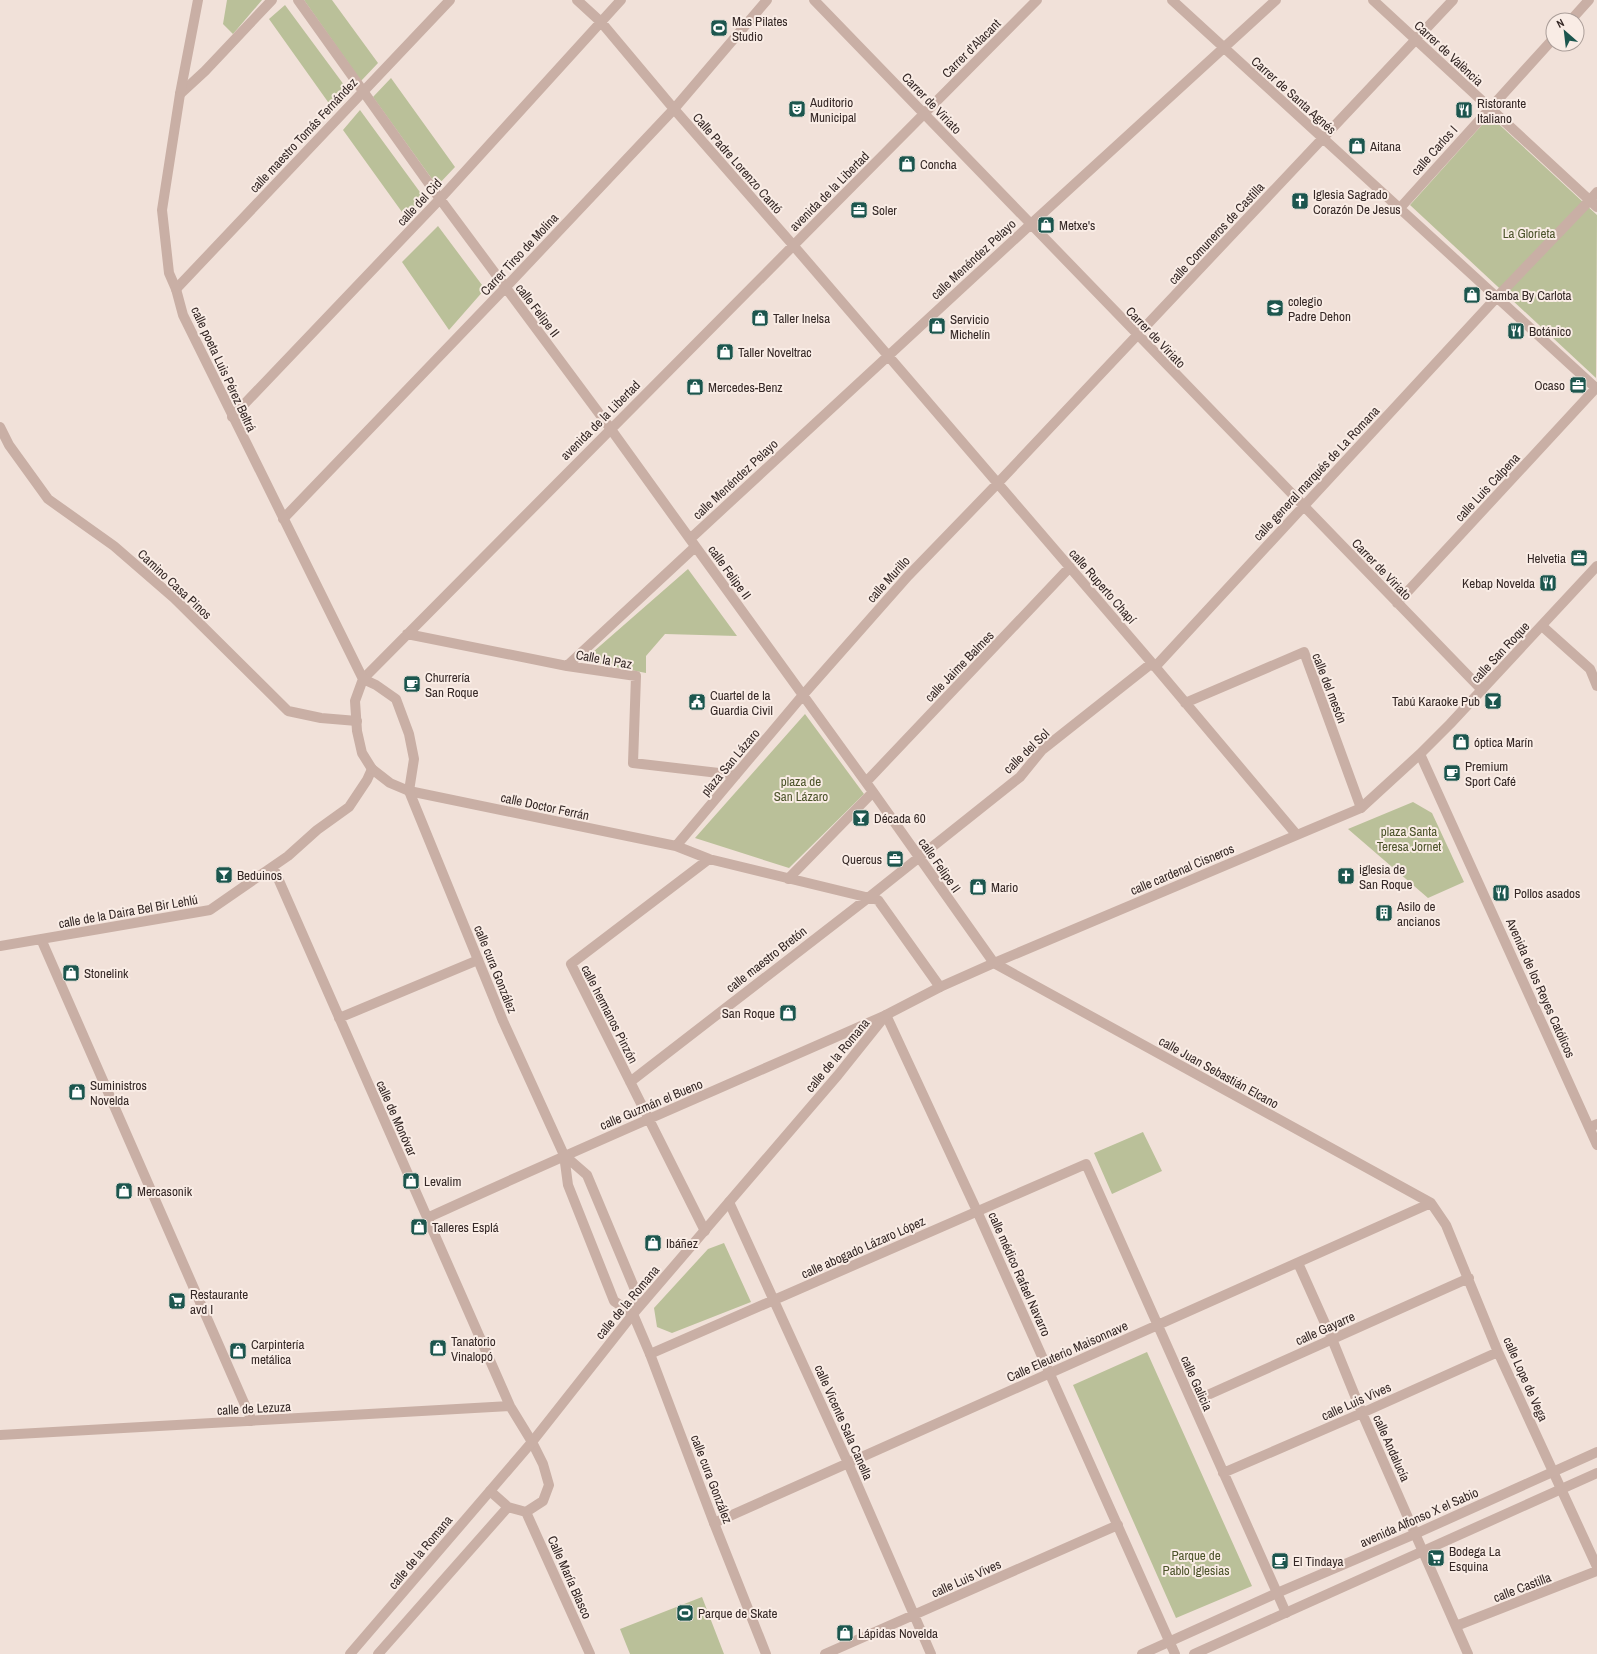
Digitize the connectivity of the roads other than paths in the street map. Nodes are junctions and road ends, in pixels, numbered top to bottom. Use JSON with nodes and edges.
{"nodes":[{"id":1,"x":198,"y":0,"type":"edge"},
{"id":2,"x":272,"y":0,"type":"edge"},
{"id":3,"x":298,"y":0,"type":"edge"},
{"id":4,"x":450,"y":0,"type":"edge"},
{"id":5,"x":577,"y":0,"type":"edge"},
{"id":6,"x":621,"y":0,"type":"edge"},
{"id":7,"x":768,"y":0,"type":"edge"},
{"id":8,"x":814,"y":0,"type":"edge"},
{"id":9,"x":1037,"y":0,"type":"edge"},
{"id":10,"x":1172,"y":0,"type":"edge"},
{"id":11,"x":1276,"y":0,"type":"edge"},
{"id":12,"x":1372,"y":0,"type":"edge"},
{"id":13,"x":1453,"y":0,"type":"edge"},
{"id":14,"x":1589,"y":0,"type":"edge"},
{"id":15,"x":1578,"y":12,"type":"edge"},
{"id":16,"x":601,"y":22,"type":"junction"},
{"id":17,"x":1416,"y":40,"type":"junction"},
{"id":18,"x":1545,"y":48,"type":"edge"},
{"id":19,"x":1223,"y":49,"type":"junction"},
{"id":20,"x":362,"y":92,"type":"junction"},
{"id":21,"x":180,"y":94,"type":"junction"},
{"id":22,"x":674,"y":108,"type":"junction"},
{"id":23,"x":1490,"y":108,"type":"junction"},
{"id":24,"x":924,"y":114,"type":"junction"},
{"id":25,"x":1323,"y":138,"type":"junction"},
{"id":26,"x":1597,"y":192,"type":"edge"},
{"id":27,"x":440,"y":199,"type":"junction"},
{"id":28,"x":1593,"y":204,"type":"edge"},
{"id":29,"x":1400,"y":208,"type":"junction"},
{"id":30,"x":1031,"y":224,"type":"junction"},
{"id":31,"x":793,"y":245,"type":"junction"},
{"id":32,"x":176,"y":288,"type":"junction"},
{"id":33,"x":505,"y":288,"type":"junction"},
{"id":34,"x":1497,"y":297,"type":"junction"},
{"id":35,"x":1137,"y":336,"type":"junction"},
{"id":36,"x":888,"y":356,"type":"junction"},
{"id":37,"x":1597,"y":388,"type":"edge"},
{"id":38,"x":232,"y":417,"type":"junction"},
{"id":39,"x":0,"y":427,"type":"edge"},
{"id":40,"x":610,"y":428,"type":"junction"},
{"id":41,"x":998,"y":484,"type":"junction"},
{"id":42,"x":1303,"y":506,"type":"junction"},
{"id":43,"x":283,"y":519,"type":"junction"},
{"id":44,"x":692,"y":543,"type":"junction"},
{"id":45,"x":1597,"y":566,"type":"edge"},
{"id":46,"x":1070,"y":568,"type":"junction"},
{"id":47,"x":1397,"y":603,"type":"junction"},
{"id":48,"x":1542,"y":626,"type":"junction"},
{"id":49,"x":407,"y":634,"type":"junction"},
{"id":50,"x":1153,"y":665,"type":"junction"},
{"id":51,"x":567,"y":666,"type":"junction"},
{"id":52,"x":363,"y":679,"type":"junction"},
{"id":53,"x":1597,"y":686,"type":"edge"},
{"id":54,"x":1482,"y":690,"type":"junction"},
{"id":55,"x":803,"y":695,"type":"junction"},
{"id":56,"x":1186,"y":703,"type":"junction"},
{"id":57,"x":357,"y":721,"type":"junction"},
{"id":58,"x":1420,"y":754,"type":"junction"},
{"id":59,"x":372,"y":769,"type":"junction"},
{"id":60,"x":736,"y":775,"type":"junction"},
{"id":61,"x":866,"y":782,"type":"junction"},
{"id":62,"x":410,"y":790,"type":"junction"},
{"id":63,"x":873,"y":792,"type":"junction"},
{"id":64,"x":1361,"y":808,"type":"junction"},
{"id":65,"x":1296,"y":834,"type":"junction"},
{"id":66,"x":676,"y":846,"type":"junction"},
{"id":67,"x":918,"y":858,"type":"junction"},
{"id":68,"x":709,"y":860,"type":"junction"},
{"id":69,"x":273,"y":867,"type":"junction"},
{"id":70,"x":788,"y":879,"type":"junction"},
{"id":71,"x":868,"y":898,"type":"junction"},
{"id":72,"x":41,"y":939,"type":"junction"},
{"id":73,"x":0,"y":946,"type":"edge"},
{"id":74,"x":478,"y":960,"type":"junction"},
{"id":75,"x":994,"y":963,"type":"junction"},
{"id":76,"x":940,"y":987,"type":"junction"},
{"id":77,"x":886,"y":1015,"type":"junction"},
{"id":78,"x":339,"y":1018,"type":"junction"},
{"id":79,"x":630,"y":1082,"type":"junction"},
{"id":80,"x":649,"y":1120,"type":"junction"},
{"id":81,"x":1593,"y":1126,"type":"edge"},
{"id":82,"x":1597,"y":1145,"type":"edge"},
{"id":83,"x":564,"y":1155,"type":"junction"},
{"id":84,"x":1086,"y":1164,"type":"joint"},
{"id":85,"x":729,"y":1202,"type":"junction"},
{"id":86,"x":1431,"y":1203,"type":"junction"},
{"id":87,"x":977,"y":1211,"type":"junction"},
{"id":88,"x":427,"y":1218,"type":"junction"},
{"id":89,"x":705,"y":1231,"type":"junction"},
{"id":90,"x":1298,"y":1263,"type":"junction"},
{"id":91,"x":1469,"y":1278,"type":"junction"},
{"id":92,"x":774,"y":1300,"type":"junction"},
{"id":93,"x":633,"y":1314,"type":"junction"},
{"id":94,"x":1157,"y":1325,"type":"junction"},
{"id":95,"x":1332,"y":1339,"type":"junction"},
{"id":96,"x":1498,"y":1352,"type":"junction"},
{"id":97,"x":650,"y":1354,"type":"junction"},
{"id":98,"x":1050,"y":1373,"type":"junction"},
{"id":99,"x":1192,"y":1402,"type":"junction"},
{"id":100,"x":510,"y":1406,"type":"junction"},
{"id":101,"x":1362,"y":1413,"type":"junction"},
{"id":102,"x":252,"y":1421,"type":"junction"},
{"id":103,"x":0,"y":1435,"type":"edge"},
{"id":104,"x":532,"y":1442,"type":"junction"},
{"id":105,"x":1597,"y":1452,"type":"edge"},
{"id":106,"x":848,"y":1463,"type":"junction"},
{"id":107,"x":1553,"y":1471,"type":"junction"},
{"id":108,"x":1223,"y":1473,"type":"junction"},
{"id":109,"x":1597,"y":1473,"type":"edge"},
{"id":110,"x":1562,"y":1488,"type":"junction"},
{"id":111,"x":490,"y":1491,"type":"junction"},
{"id":112,"x":508,"y":1506,"type":"junction"},
{"id":113,"x":526,"y":1512,"type":"junction"},
{"id":114,"x":714,"y":1524,"type":"junction"},
{"id":115,"x":1118,"y":1525,"type":"junction"},
{"id":116,"x":1415,"y":1534,"type":"junction"},
{"id":117,"x":1422,"y":1551,"type":"junction"},
{"id":118,"x":1597,"y":1567,"type":"edge"},
{"id":119,"x":1597,"y":1572,"type":"edge"},
{"id":120,"x":1276,"y":1592,"type":"junction"},
{"id":121,"x":1286,"y":1612,"type":"junction"},
{"id":122,"x":914,"y":1615,"type":"junction"},
{"id":123,"x":1456,"y":1626,"type":"junction"},
{"id":124,"x":1170,"y":1641,"type":"junction"},
{"id":125,"x":350,"y":1654,"type":"edge"},
{"id":126,"x":378,"y":1654,"type":"edge"},
{"id":127,"x":590,"y":1654,"type":"edge"},
{"id":128,"x":766,"y":1654,"type":"edge"},
{"id":129,"x":825,"y":1654,"type":"edge"},
{"id":130,"x":931,"y":1654,"type":"edge"},
{"id":131,"x":1142,"y":1654,"type":"edge"},
{"id":132,"x":1175,"y":1654,"type":"edge"},
{"id":133,"x":1194,"y":1654,"type":"edge"},
{"id":134,"x":1468,"y":1654,"type":"edge"}],
"edges":[{"from":1,"to":21,"type":"street","name":"calle poeta Luis Pérez Beltrá"},
{"from":2,"to":21,"type":"street"},
{"from":3,"to":20,"type":"street","name":"calle Felipe II"},
{"from":4,"to":20,"type":"street","name":"calle maestro Tomás Fernández"},
{"from":5,"to":16,"type":"street"},
{"from":6,"to":16,"type":"street","name":"calle del Cid"},
{"from":7,"to":22,"type":"street","name":"Carrer Tirso de Molina"},
{"from":8,"to":24,"type":"street","name":"Carrer de Viriato"},
{"from":9,"to":24,"type":"street","name":"Carrer d'Alacant"},
{"from":10,"to":19,"type":"street","name":"Carrer de Santa Agnés"},
{"from":11,"to":19,"type":"street","name":"calle Menéndez Pelayo"},
{"from":12,"to":17,"type":"street","name":"Carrer de València"},
{"from":13,"to":17,"type":"street","name":"calle Comuneros de Castilla"},
{"from":14,"to":15,"type":"street"},
{"from":16,"to":22,"type":"street","name":"Calle Padre Lorenzo Cantó"},
{"from":16,"to":27,"type":"street","name":"calle del Cid"},
{"from":17,"to":23,"type":"street","name":"Carrer de València"},
{"from":17,"to":25,"type":"street","name":"calle Comuneros de Castilla"},
{"from":18,"to":23,"type":"street","name":"calle Carlos I"},
{"from":19,"to":25,"type":"street","name":"Carrer de Santa Agnés"},
{"from":19,"to":30,"type":"street","name":"calle Menéndez Pelayo"},
{"from":20,"to":27,"type":"street","name":"calle Felipe II"},
{"from":20,"to":32,"type":"street","name":"calle maestro Tomás Fernández"},
{"from":21,"to":32,"type":"street","name":"calle poeta Luis Pérez Beltrá"},
{"from":22,"to":31,"type":"street","name":"Calle Padre Lorenzo Cantó"},
{"from":22,"to":33,"type":"street","name":"Carrer Tirso de Molina"},
{"from":23,"to":28,"type":"street","name":"Carrer de València"},
{"from":23,"to":29,"type":"street","name":"calle Carlos I"},
{"from":24,"to":30,"type":"street","name":"Carrer de Viriato"},
{"from":24,"to":31,"type":"street","name":"avenida de la Libertad"},
{"from":25,"to":29,"type":"street","name":"Carrer de Santa Agnés"},
{"from":25,"to":35,"type":"street","name":"calle Comuneros de Castilla"},
{"from":26,"to":28,"type":"street","name":"calle general marqués de La Romana"},
{"from":27,"to":33,"type":"street","name":"calle Felipe II"},
{"from":27,"to":38,"type":"street","name":"calle del Cid"},
{"from":28,"to":34,"type":"street","name":"calle general marqués de La Romana"},
{"from":29,"to":34,"type":"street"},
{"from":30,"to":35,"type":"street","name":"Carrer de Viriato"},
{"from":30,"to":36,"type":"street","name":"calle Menéndez Pelayo"},
{"from":31,"to":36,"type":"street","name":"Calle Padre Lorenzo Cantó"},
{"from":31,"to":40,"type":"street","name":"avenida de la Libertad"},
{"from":32,"to":38,"type":"street","name":"calle poeta Luis Pérez Beltrá"},
{"from":33,"to":40,"type":"street","name":"calle Felipe II"},
{"from":33,"to":43,"type":"street","name":"Carrer Tirso de Molina"},
{"from":34,"to":37,"type":"street"},
{"from":34,"to":42,"type":"street","name":"calle general marqués de La Romana"},
{"from":35,"to":41,"type":"street","name":"calle Comuneros de Castilla"},
{"from":35,"to":42,"type":"street","name":"Carrer de Viriato"},
{"from":36,"to":41,"type":"street","name":"calle Ruperto Chapí"},
{"from":36,"to":44,"type":"street","name":"calle Menéndez Pelayo"},
{"from":37,"to":47,"type":"street","name":"calle Luis Calpena"},
{"from":38,"to":43,"type":"street","name":"calle poeta Luis Pérez Beltrá"},
{"from":39,"to":57,"type":"street","name":"Camino Casa Pinos"},
{"from":40,"to":44,"type":"street","name":"calle Felipe II"},
{"from":40,"to":49,"type":"street","name":"avenida de la Libertad"},
{"from":41,"to":46,"type":"street","name":"calle Ruperto Chapí"},
{"from":41,"to":55,"type":"street","name":"calle Murillo"},
{"from":42,"to":47,"type":"street","name":"Carrer de Viriato"},
{"from":42,"to":50,"type":"street","name":"calle general marqués de La Romana"},
{"from":43,"to":52,"type":"street","name":"calle poeta Luis Pérez Beltrá"},
{"from":44,"to":51,"type":"street","name":"calle Menéndez Pelayo"},
{"from":44,"to":55,"type":"street","name":"calle Felipe II"},
{"from":45,"to":48,"type":"street","name":"calle San Roque"},
{"from":46,"to":50,"type":"street","name":"calle Ruperto Chapí"},
{"from":46,"to":61,"type":"street","name":"calle Jaime Balmes"},
{"from":47,"to":54,"type":"street","name":"Carrer de Viriato"},
{"from":48,"to":53,"type":"street"},
{"from":48,"to":54,"type":"street","name":"calle San Roque"},
{"from":49,"to":51,"type":"street","name":"Calle la Paz"},
{"from":49,"to":52,"type":"street","name":"avenida de la Libertad"},
{"from":50,"to":56,"type":"street","name":"calle Ruperto Chapí"},
{"from":50,"to":67,"type":"street","name":"calle del Sol"},
{"from":51,"to":60,"type":"street","name":"Calle la Paz"},
{"from":52,"to":57,"type":"street","name":"avenida de la Libertad"},
{"from":52,"to":62,"type":"street"},
{"from":54,"to":58,"type":"street","name":"calle San Roque"},
{"from":55,"to":60,"type":"street","name":"plaza San Lázaro"},
{"from":55,"to":61,"type":"street","name":"calle Felipe II"},
{"from":56,"to":64,"type":"street","name":"calle del mesón"},
{"from":56,"to":65,"type":"street","name":"calle Ruperto Chapí"},
{"from":57,"to":59,"type":"street","name":"avenida de la Libertad"},
{"from":58,"to":64,"type":"street","name":"calle cardenal Cisneros"},
{"from":58,"to":81,"type":"street","name":"Avenida de los Reyes Católicos"},
{"from":59,"to":62,"type":"street"},
{"from":59,"to":69,"type":"street","name":"calle de la Daira Bel Bir Lehlú"},
{"from":60,"to":66,"type":"street","name":"plaza San Lázaro"},
{"from":61,"to":63,"type":"street","name":"calle Felipe II"},
{"from":62,"to":66,"type":"street","name":"calle Doctor Ferrán"},
{"from":62,"to":74,"type":"street","name":"calle cura González"},
{"from":63,"to":67,"type":"street","name":"calle Felipe II"},
{"from":63,"to":70,"type":"street"},
{"from":64,"to":65,"type":"street","name":"calle cardenal Cisneros"},
{"from":65,"to":75,"type":"street","name":"calle cardenal Cisneros"},
{"from":66,"to":68,"type":"street","name":"calle Doctor Ferrán"},
{"from":67,"to":71,"type":"street","name":"calle maestro Bretón"},
{"from":67,"to":75,"type":"street","name":"calle Felipe II"},
{"from":68,"to":70,"type":"street","name":"calle Doctor Ferrán"},
{"from":68,"to":79,"type":"street","name":"calle hermanos Pinzón"},
{"from":69,"to":72,"type":"street","name":"calle de la Daira Bel Bir Lehlú"},
{"from":69,"to":78,"type":"street","name":"calle de Monóvar"},
{"from":70,"to":71,"type":"street","name":"calle Doctor Ferrán"},
{"from":71,"to":76,"type":"street","name":"calle Doctor Ferrán"},
{"from":71,"to":79,"type":"street","name":"calle maestro Bretón"},
{"from":72,"to":73,"type":"street","name":"calle de la Daira Bel Bir Lehlú"},
{"from":72,"to":102,"type":"street"},
{"from":74,"to":78,"type":"street"},
{"from":74,"to":83,"type":"street","name":"calle cura González"},
{"from":75,"to":76,"type":"street","name":"calle cardenal Cisneros"},
{"from":75,"to":86,"type":"street","name":"calle Juan Sebastián Elcano"},
{"from":76,"to":77,"type":"street","name":"calle de la Romana"},
{"from":77,"to":80,"type":"street","name":"calle Guzmán el Bueno"},
{"from":77,"to":85,"type":"street","name":"calle de la Romana"},
{"from":77,"to":87,"type":"street","name":"calle médico Rafael Navarro"},
{"from":78,"to":88,"type":"street","name":"calle de Monóvar"},
{"from":79,"to":80,"type":"street","name":"calle hermanos Pinzón"},
{"from":80,"to":83,"type":"street","name":"calle Guzmán el Bueno"},
{"from":80,"to":89,"type":"street","name":"calle hermanos Pinzón"},
{"from":81,"to":82,"type":"street","name":"Avenida de los Reyes Católicos"},
{"from":83,"to":88,"type":"street","name":"calle Guzmán el Bueno"},
{"from":83,"to":93,"type":"street","name":"calle cura González"},
{"from":83,"to":93,"type":"street","name":"calle cura González"},
{"from":84,"to":87,"type":"street","name":"calle abogado Lázaro López"},
{"from":84,"to":94,"type":"street","name":"calle Galicia"},
{"from":85,"to":89,"type":"street","name":"calle de la Romana"},
{"from":85,"to":92,"type":"street","name":"calle Vicente Sala Canella"},
{"from":86,"to":90,"type":"street","name":"Calle Eleuterio Maisonnave"},
{"from":86,"to":91,"type":"street","name":"calle Lope de Vega"},
{"from":87,"to":92,"type":"street","name":"calle abogado Lázaro López"},
{"from":87,"to":98,"type":"street","name":"calle médico Rafael Navarro"},
{"from":88,"to":100,"type":"street","name":"calle de Monóvar"},
{"from":89,"to":93,"type":"street","name":"calle de la Romana"},
{"from":90,"to":94,"type":"street","name":"Calle Eleuterio Maisonnave"},
{"from":90,"to":95,"type":"street","name":"calle Andalucía"},
{"from":91,"to":95,"type":"street","name":"calle Gayarre"},
{"from":91,"to":96,"type":"street","name":"calle Lope de Vega"},
{"from":92,"to":97,"type":"street","name":"calle abogado Lázaro López"},
{"from":92,"to":106,"type":"street","name":"calle Vicente Sala Canella"},
{"from":93,"to":97,"type":"street","name":"calle cura González"},
{"from":93,"to":104,"type":"street","name":"calle de la Romana"},
{"from":94,"to":98,"type":"street","name":"Calle Eleuterio Maisonnave"},
{"from":94,"to":99,"type":"street","name":"calle Galicia"},
{"from":95,"to":99,"type":"street","name":"calle Gayarre"},
{"from":95,"to":101,"type":"street","name":"calle Andalucía"},
{"from":96,"to":101,"type":"street","name":"calle Luis Vives"},
{"from":96,"to":107,"type":"street","name":"calle Lope de Vega"},
{"from":97,"to":114,"type":"street","name":"calle cura González"},
{"from":98,"to":106,"type":"street","name":"Calle Eleuterio Maisonnave"},
{"from":98,"to":115,"type":"street","name":"calle médico Rafael Navarro"},
{"from":99,"to":108,"type":"street","name":"calle Galicia"},
{"from":100,"to":102,"type":"street","name":"calle de Lezuza"},
{"from":100,"to":104,"type":"street","name":"calle de Monóvar"},
{"from":101,"to":108,"type":"street","name":"calle Luis Vives"},
{"from":101,"to":116,"type":"street","name":"calle Andalucía"},
{"from":102,"to":103,"type":"street","name":"calle de Lezuza"},
{"from":104,"to":111,"type":"street","name":"calle de la Romana"},
{"from":104,"to":113,"type":"street","name":"calle de Monóvar"},
{"from":105,"to":107,"type":"street","name":"avenida Alfonso X el Sabio"},
{"from":106,"to":114,"type":"street","name":"Calle Eleuterio Maisonnave"},
{"from":106,"to":122,"type":"street","name":"calle Vicente Sala Canella"},
{"from":107,"to":110,"type":"street","name":"calle Lope de Vega"},
{"from":107,"to":116,"type":"street","name":"avenida Alfonso X el Sabio"},
{"from":108,"to":120,"type":"street","name":"calle Galicia"},
{"from":109,"to":110,"type":"street"},
{"from":110,"to":117,"type":"street"},
{"from":110,"to":118,"type":"street","name":"calle Lope de Vega"},
{"from":111,"to":112,"type":"street"},
{"from":111,"to":125,"type":"street","name":"calle de la Romana"},
{"from":112,"to":113,"type":"street"},
{"from":112,"to":126,"type":"street"},
{"from":113,"to":127,"type":"street","name":"Calle María Blasco"},
{"from":114,"to":128,"type":"street","name":"calle cura González"},
{"from":115,"to":122,"type":"street","name":"calle Luis Vives"},
{"from":115,"to":124,"type":"street","name":"calle médico Rafael Navarro"},
{"from":116,"to":117,"type":"street","name":"calle Andalucía"},
{"from":116,"to":120,"type":"street","name":"avenida Alfonso X el Sabio"},
{"from":117,"to":121,"type":"street"},
{"from":117,"to":123,"type":"street","name":"calle Andalucía"},
{"from":119,"to":123,"type":"street","name":"calle Castilla"},
{"from":120,"to":121,"type":"street","name":"calle Galicia"},
{"from":120,"to":124,"type":"street","name":"avenida Alfonso X el Sabio"},
{"from":121,"to":133,"type":"street"},
{"from":122,"to":129,"type":"street","name":"calle Luis Vives"},
{"from":122,"to":130,"type":"street","name":"calle Vicente Sala Canella"},
{"from":123,"to":134,"type":"street","name":"calle Andalucía"},
{"from":124,"to":131,"type":"street","name":"avenida Alfonso X el Sabio"},
{"from":124,"to":132,"type":"street","name":"calle médico Rafael Navarro"}]}
